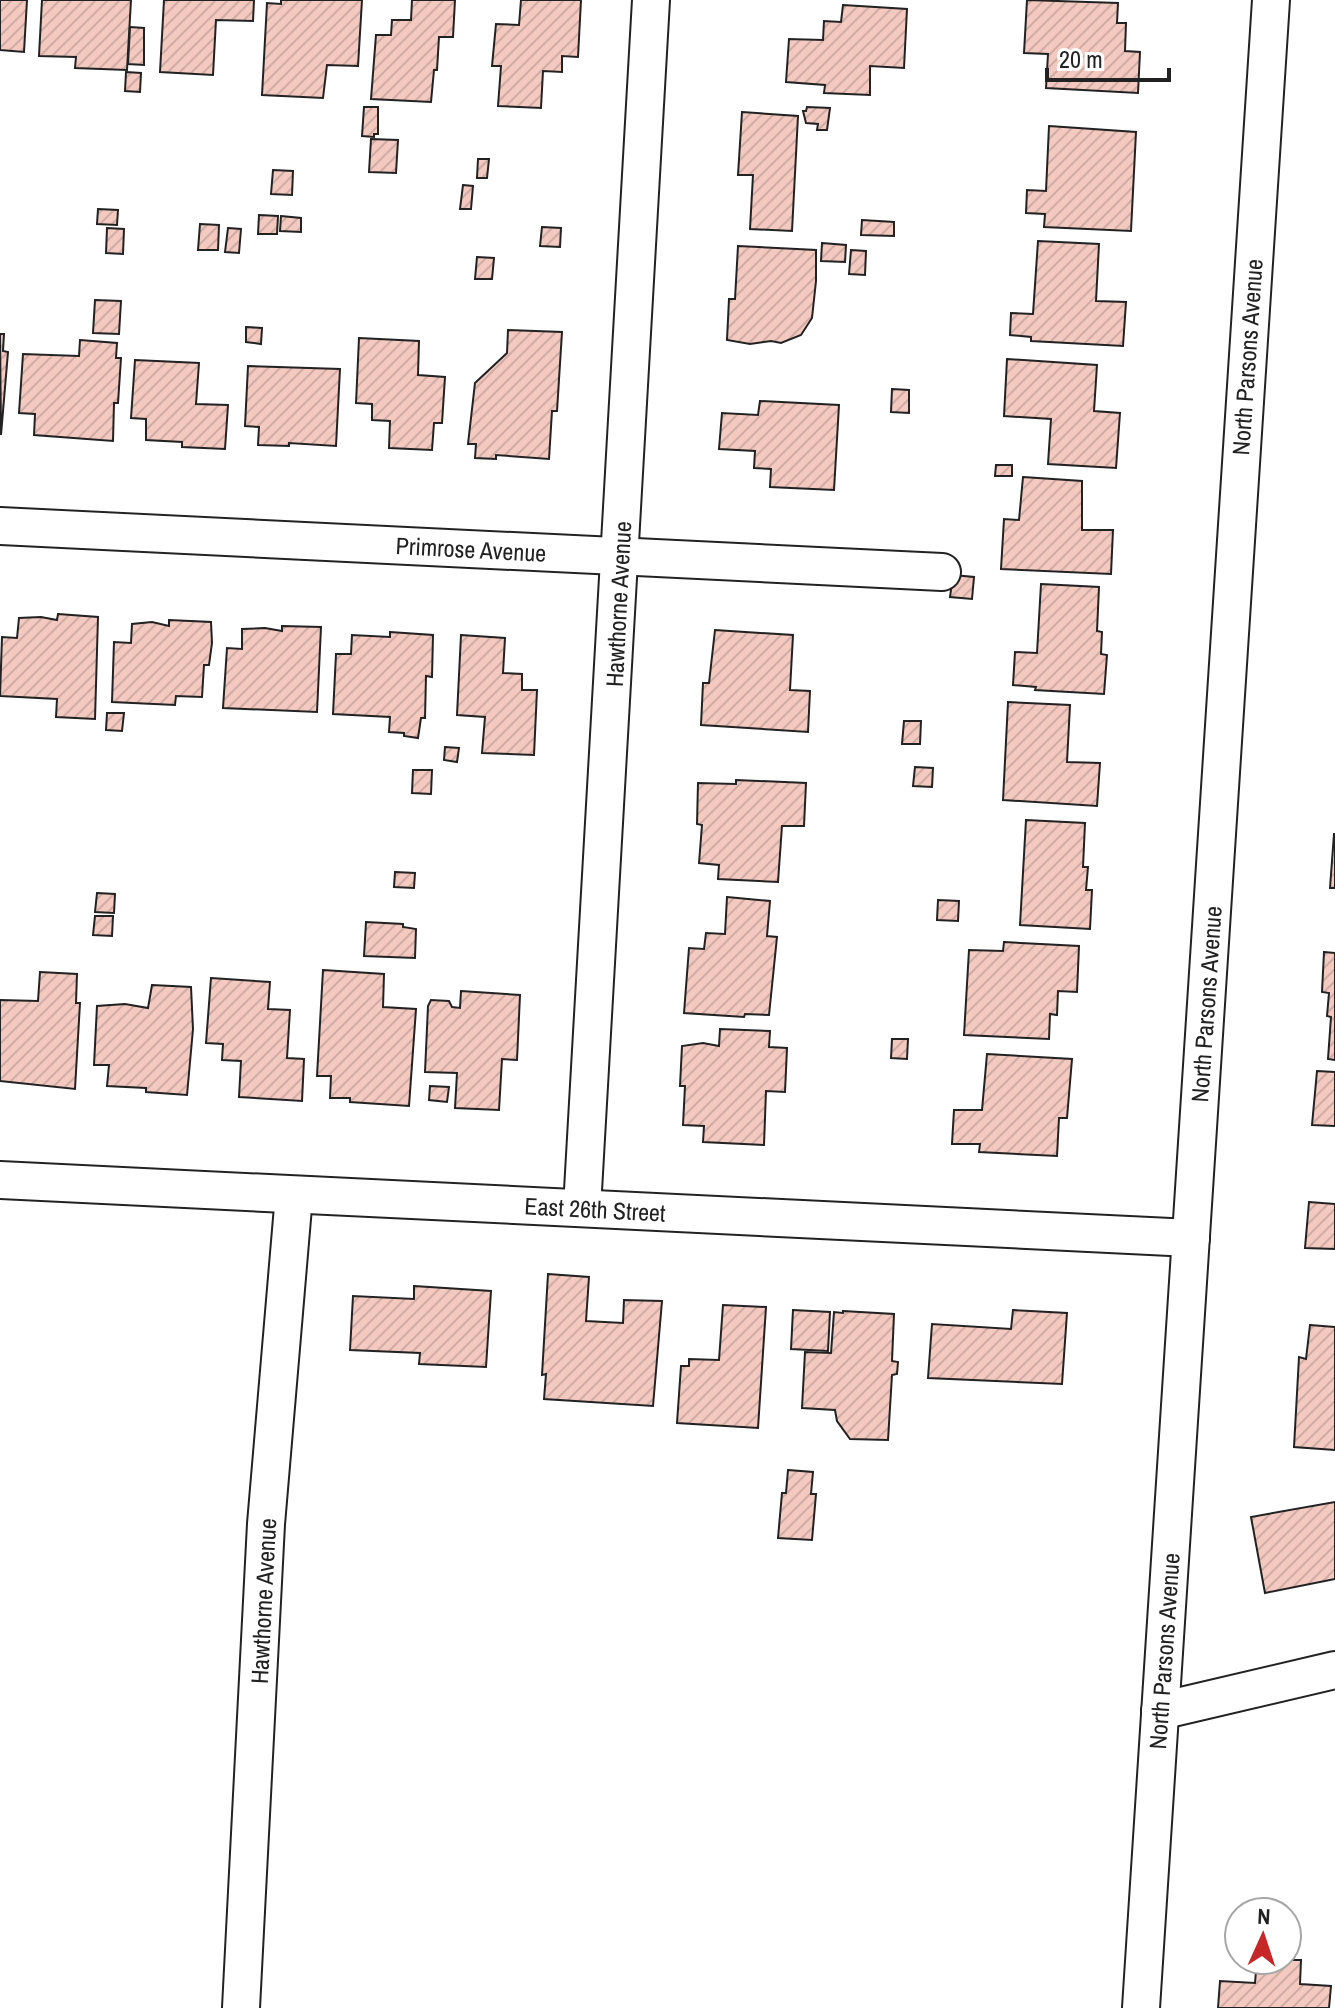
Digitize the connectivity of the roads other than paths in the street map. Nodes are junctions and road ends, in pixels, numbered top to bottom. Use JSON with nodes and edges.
{"nodes":[{"id":1,"x":651,"y":0,"type":"edge"},
{"id":2,"x":1271,"y":0,"type":"edge"},
{"id":3,"x":0,"y":526,"type":"edge"},
{"id":4,"x":621,"y":556,"type":"junction"},
{"id":5,"x":942,"y":572,"type":"dead end"},
{"id":6,"x":0,"y":1180,"type":"edge"},
{"id":7,"x":294,"y":1195,"type":"junction"},
{"id":8,"x":582,"y":1208,"type":"junction"},
{"id":9,"x":1191,"y":1238,"type":"junction"},
{"id":10,"x":1335,"y":1670,"type":"edge"},
{"id":11,"x":1160,"y":1711,"type":"junction"},
{"id":12,"x":241,"y":2008,"type":"edge"},
{"id":13,"x":1141,"y":2008,"type":"edge"}],
"edges":[{"from":1,"to":4,"type":"street","name":"Hawthorne Avenue"},
{"from":2,"to":9,"type":"street","name":"North Parsons Avenue"},
{"from":3,"to":4,"type":"street","name":"Primrose Avenue"},
{"from":4,"to":5,"type":"street","name":"Primrose Avenue"},
{"from":4,"to":8,"type":"street","name":"Hawthorne Avenue"},
{"from":6,"to":7,"type":"street","name":"East 26th Street"},
{"from":7,"to":8,"type":"street","name":"East 26th Street"},
{"from":7,"to":12,"type":"street","name":"Hawthorne Avenue"},
{"from":8,"to":9,"type":"street","name":"East 26th Street"},
{"from":9,"to":11,"type":"street","name":"North Parsons Avenue"},
{"from":10,"to":11,"type":"street"},
{"from":11,"to":13,"type":"street","name":"North Parsons Avenue"}]}
